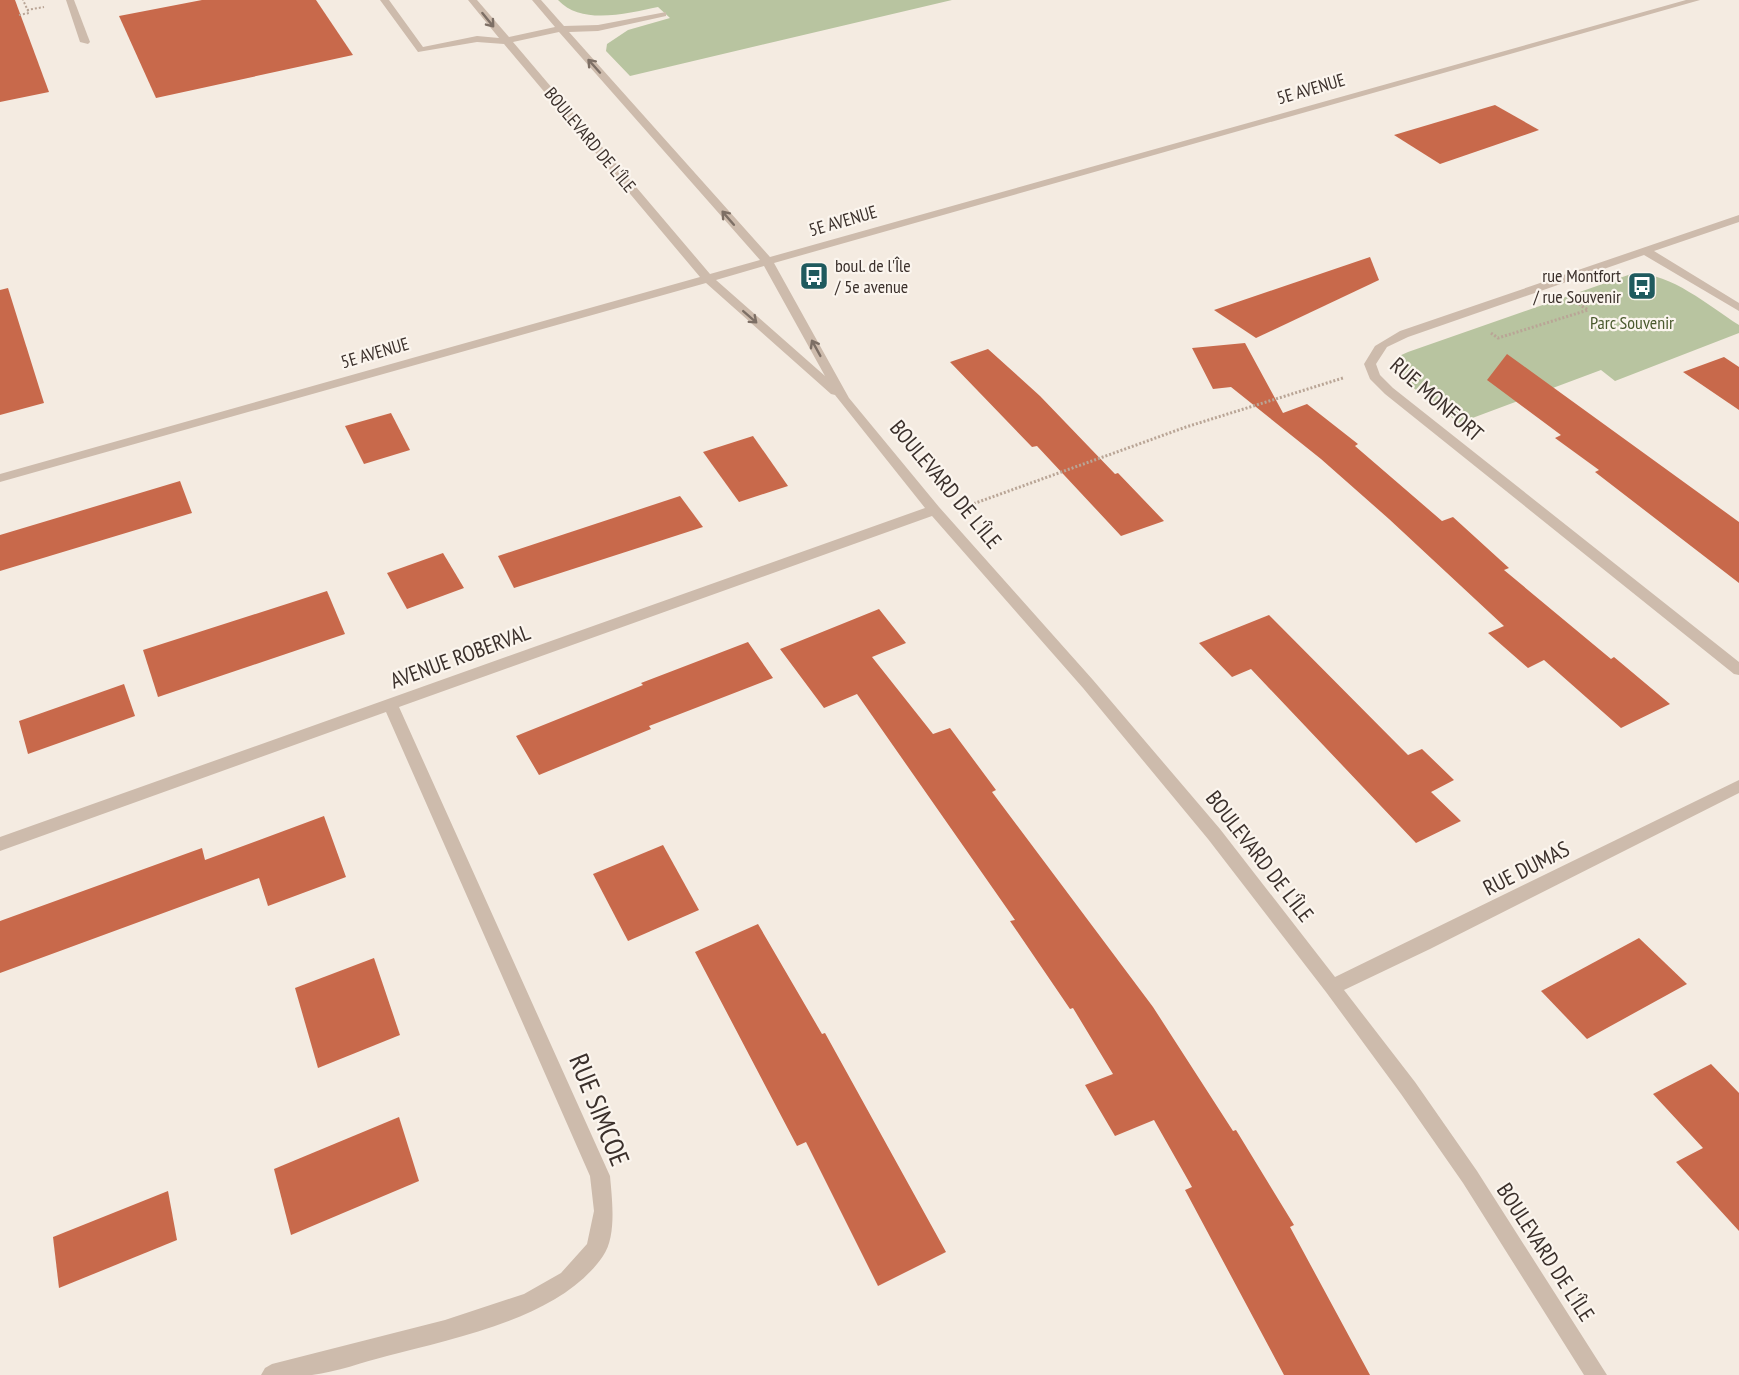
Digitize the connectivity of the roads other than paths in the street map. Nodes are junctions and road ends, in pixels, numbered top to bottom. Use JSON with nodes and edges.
{"nodes":[{"id":1,"x":69,"y":0,"type":"edge"},
{"id":2,"x":384,"y":0,"type":"edge"},
{"id":3,"x":472,"y":0,"type":"edge"},
{"id":4,"x":536,"y":0,"type":"edge"},
{"id":5,"x":1696,"y":0,"type":"edge"},
{"id":6,"x":663,"y":14,"type":"dead end"},
{"id":7,"x":560,"y":29,"type":"junction"},
{"id":8,"x":505,"y":41,"type":"junction"},
{"id":9,"x":85,"y":42,"type":"dead end"},
{"id":10,"x":1739,"y":218,"type":"edge"},
{"id":11,"x":1644,"y":250,"type":"junction"},
{"id":12,"x":767,"y":261,"type":"junction"},
{"id":13,"x":706,"y":278,"type":"junction"},
{"id":14,"x":1739,"y":308,"type":"edge"},
{"id":15,"x":844,"y":399,"type":"junction"},
{"id":16,"x":0,"y":478,"type":"edge"},
{"id":17,"x":934,"y":510,"type":"junction"},
{"id":18,"x":1739,"y":670,"type":"edge"},
{"id":19,"x":391,"y":705,"type":"junction"},
{"id":20,"x":1739,"y":786,"type":"edge"},
{"id":21,"x":0,"y":844,"type":"edge"},
{"id":22,"x":1332,"y":987,"type":"junction"},
{"id":23,"x":272,"y":1375,"type":"edge"},
{"id":24,"x":1596,"y":1375,"type":"edge"}],
"edges":[{"from":1,"to":9,"type":"street"},
{"from":2,"to":8,"type":"street"},
{"from":3,"to":8,"type":"street","name":"BOULEVARD DE L'ÎLE","one_way":true},
{"from":4,"to":7,"type":"street","name":"BOULEVARD DE L'ÎLE"},
{"from":5,"to":12,"type":"street","name":"5E AVENUE"},
{"from":6,"to":7,"type":"street"},
{"from":7,"to":8,"type":"street"},
{"from":12,"to":7,"type":"street","name":"BOULEVARD DE L'ÎLE","one_way":true},
{"from":8,"to":13,"type":"street","name":"BOULEVARD DE L'ÎLE"},
{"from":10,"to":11,"type":"street","name":"RUE MONFORT"},
{"from":11,"to":14,"type":"street"},
{"from":11,"to":18,"type":"street","name":"RUE MONFORT"},
{"from":12,"to":13,"type":"street","name":"5E AVENUE"},
{"from":15,"to":12,"type":"street","name":"BOULEVARD DE L'ÎLE","one_way":true},
{"from":13,"to":15,"type":"street","name":"BOULEVARD DE L'ÎLE","one_way":true},
{"from":13,"to":16,"type":"street","name":"5E AVENUE"},
{"from":15,"to":17,"type":"street","name":"BOULEVARD DE L'ÎLE"},
{"from":17,"to":19,"type":"street","name":"AVENUE ROBERVAL"},
{"from":17,"to":22,"type":"street","name":"BOULEVARD DE L'ÎLE"},
{"from":19,"to":21,"type":"street","name":"AVENUE ROBERVAL"},
{"from":19,"to":23,"type":"street","name":"RUE SIMCOE"},
{"from":20,"to":22,"type":"street","name":"RUE DUMAS"},
{"from":22,"to":24,"type":"street","name":"BOULEVARD DE L'ÎLE"}]}
